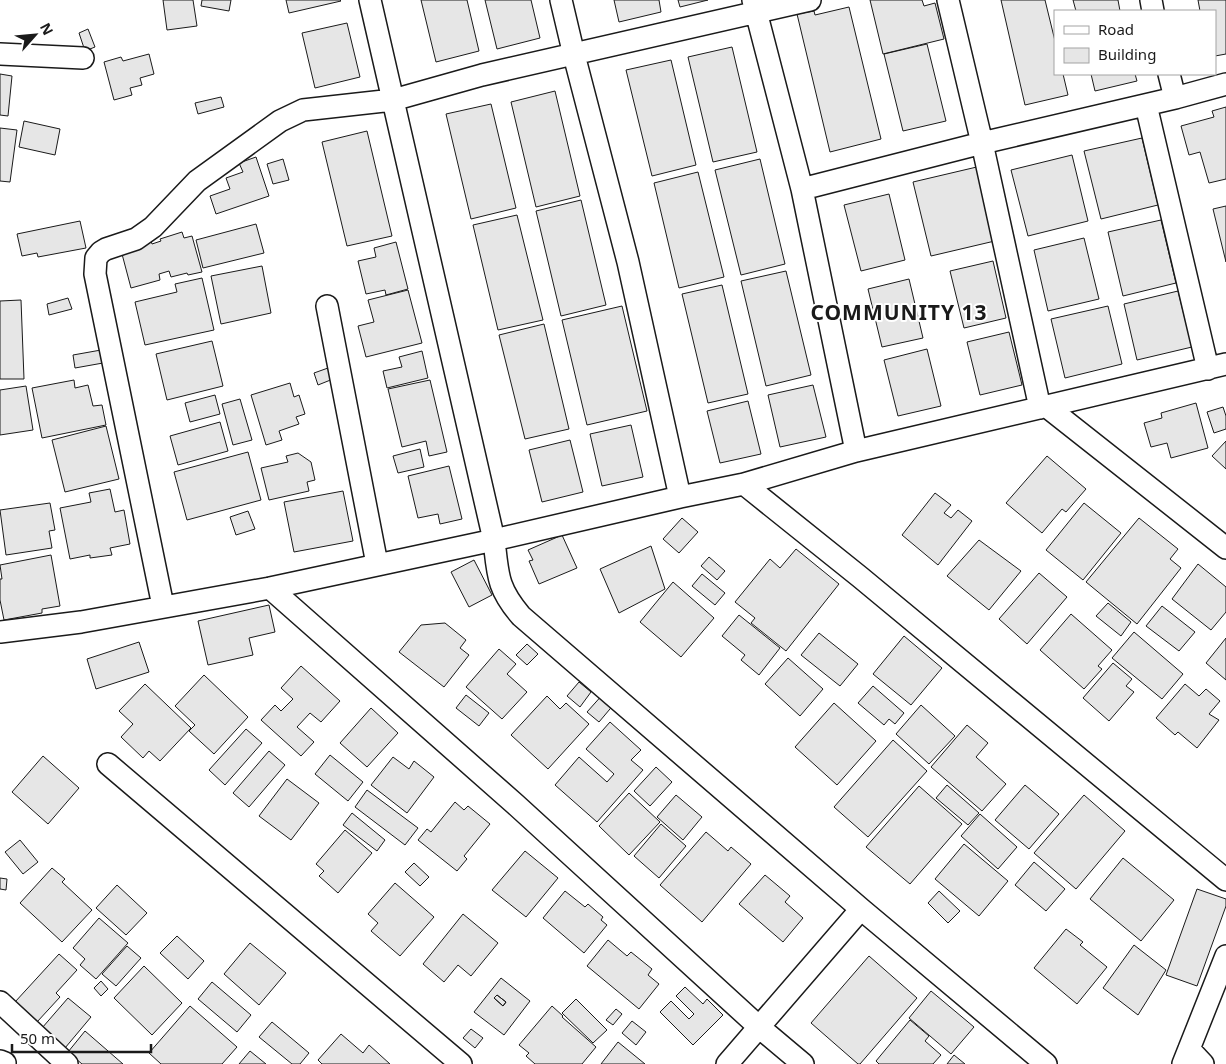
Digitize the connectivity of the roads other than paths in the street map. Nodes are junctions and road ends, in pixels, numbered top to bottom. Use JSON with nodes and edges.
{"nodes":[{"id":1,"x":370,"y":0,"type":"edge"},
{"id":2,"x":562,"y":0,"type":"edge"},
{"id":3,"x":810,"y":0,"type":"edge"},
{"id":4,"x":948,"y":0,"type":"edge"},
{"id":5,"x":754,"y":6,"type":"edge"},
{"id":6,"x":0,"y":54,"type":"edge"},
{"id":7,"x":574,"y":55,"type":"junction"},
{"id":8,"x":83,"y":58,"type":"dead end"},
{"id":9,"x":1169,"y":75,"type":"edge"},
{"id":10,"x":1226,"y":84,"type":"edge"},
{"id":11,"x":1175,"y":98,"type":"junction"},
{"id":12,"x":393,"y":100,"type":"junction"},
{"id":13,"x":1146,"y":105,"type":"junction"},
{"id":14,"x":982,"y":143,"type":"junction"},
{"id":15,"x":802,"y":189,"type":"junction"},
{"id":16,"x":327,"y":306,"type":"dead end"},
{"id":17,"x":1217,"y":366,"type":"edge"},
{"id":18,"x":1043,"y":407,"type":"junction"},
{"id":19,"x":856,"y":451,"type":"junction"},
{"id":20,"x":744,"y":484,"type":"junction"},
{"id":21,"x":680,"y":497,"type":"junction"},
{"id":22,"x":494,"y":540,"type":"junction"},
{"id":23,"x":1226,"y":548,"type":"edge"},
{"id":24,"x":377,"y":564,"type":"junction"},
{"id":25,"x":270,"y":588,"type":"junction"},
{"id":26,"x":163,"y":606,"type":"junction"},
{"id":27,"x":0,"y":632,"type":"edge"},
{"id":28,"x":108,"y":764,"type":"dead end"},
{"id":29,"x":1226,"y":880,"type":"edge"},
{"id":30,"x":861,"y":909,"type":"junction"},
{"id":31,"x":1226,"y":956,"type":"edge"},
{"id":32,"x":1,"y":1004,"type":"edge"},
{"id":33,"x":758,"y":1027,"type":"junction"},
{"id":34,"x":1192,"y":1059,"type":"edge"},
{"id":35,"x":0,"y":1061,"type":"edge"},
{"id":36,"x":5,"y":1063,"type":"edge"},
{"id":37,"x":67,"y":1064,"type":"edge"},
{"id":38,"x":461,"y":1064,"type":"edge"},
{"id":39,"x":727,"y":1064,"type":"edge"},
{"id":40,"x":803,"y":1064,"type":"edge"},
{"id":41,"x":1046,"y":1064,"type":"edge"}],
"edges":[{"from":1,"to":12,"type":"street"},
{"from":2,"to":7,"type":"street"},
{"from":3,"to":5,"type":"street"},
{"from":4,"to":14,"type":"street"},
{"from":5,"to":7,"type":"street"},
{"from":5,"to":15,"type":"street"},
{"from":6,"to":8,"type":"street"},
{"from":7,"to":12,"type":"street"},
{"from":7,"to":21,"type":"street"},
{"from":9,"to":11,"type":"street"},
{"from":10,"to":11,"type":"street"},
{"from":11,"to":13,"type":"street"},
{"from":12,"to":22,"type":"street"},
{"from":12,"to":26,"type":"street"},
{"from":13,"to":14,"type":"street"},
{"from":13,"to":17,"type":"street"},
{"from":14,"to":15,"type":"street"},
{"from":14,"to":18,"type":"street"},
{"from":15,"to":19,"type":"street"},
{"from":16,"to":24,"type":"street"},
{"from":17,"to":18,"type":"street"},
{"from":18,"to":19,"type":"street"},
{"from":18,"to":23,"type":"street"},
{"from":19,"to":20,"type":"street"},
{"from":20,"to":21,"type":"street"},
{"from":20,"to":29,"type":"street"},
{"from":21,"to":22,"type":"street"},
{"from":22,"to":24,"type":"street"},
{"from":22,"to":30,"type":"street"},
{"from":24,"to":25,"type":"street"},
{"from":25,"to":26,"type":"street"},
{"from":25,"to":33,"type":"street"},
{"from":26,"to":27,"type":"street"},
{"from":28,"to":38,"type":"street"},
{"from":30,"to":33,"type":"street"},
{"from":30,"to":41,"type":"street"},
{"from":31,"to":34,"type":"street"},
{"from":32,"to":37,"type":"street"},
{"from":33,"to":39,"type":"street"},
{"from":33,"to":40,"type":"street"},
{"from":35,"to":36,"type":"street"}]}
